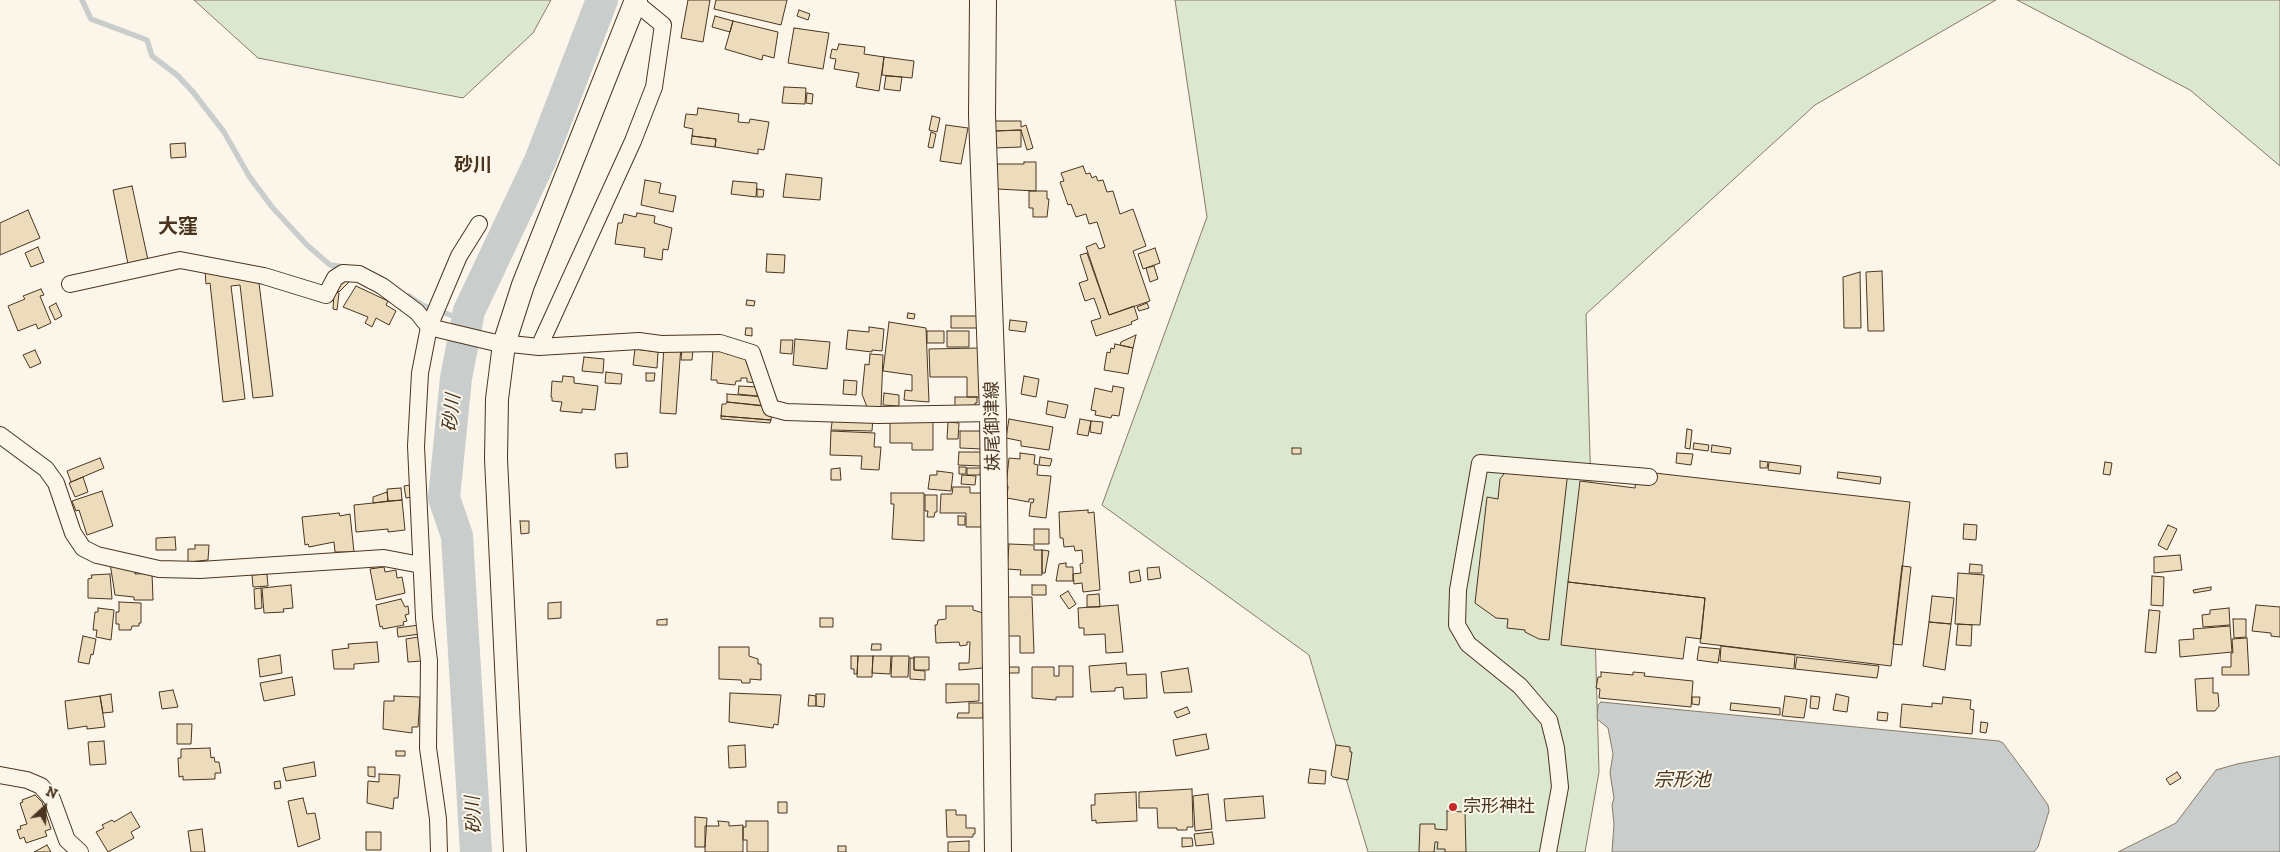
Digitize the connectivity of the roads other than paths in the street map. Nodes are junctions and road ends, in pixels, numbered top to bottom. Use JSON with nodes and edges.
{"nodes":[{"id":1,"x":982,"y":0,"type":"edge"},
{"id":2,"x":636,"y":1,"type":"edge"},
{"id":3,"x":479,"y":224,"type":"dead end"},
{"id":4,"x":70,"y":284,"type":"dead end"},
{"id":5,"x":434,"y":319,"type":"junction"},
{"id":6,"x":498,"y":343,"type":"junction"},
{"id":7,"x":539,"y":347,"type":"junction"},
{"id":8,"x":994,"y":413,"type":"junction"},
{"id":9,"x":0,"y":435,"type":"edge"},
{"id":10,"x":1649,"y":476,"type":"dead end"},
{"id":11,"x":421,"y":565,"type":"junction"},
{"id":12,"x":0,"y":774,"type":"edge"},
{"id":13,"x":80,"y":852,"type":"edge"},
{"id":14,"x":439,"y":852,"type":"edge"},
{"id":15,"x":515,"y":852,"type":"edge"},
{"id":16,"x":998,"y":852,"type":"edge"},
{"id":17,"x":1548,"y":852,"type":"edge"}],
"edges":[{"from":1,"to":8,"type":"main road","name":"妹尾御津線"},
{"from":2,"to":6,"type":"street"},
{"from":2,"to":7,"type":"street"},
{"from":3,"to":5,"type":"street"},
{"from":4,"to":5,"type":"street"},
{"from":5,"to":6,"type":"street"},
{"from":5,"to":11,"type":"street"},
{"from":6,"to":7,"type":"street"},
{"from":6,"to":15,"type":"street"},
{"from":7,"to":8,"type":"street"},
{"from":8,"to":16,"type":"main road","name":"妹尾御津線"},
{"from":9,"to":11,"type":"street"},
{"from":10,"to":17,"type":"street"},
{"from":11,"to":14,"type":"street"},
{"from":12,"to":13,"type":"street"}]}
